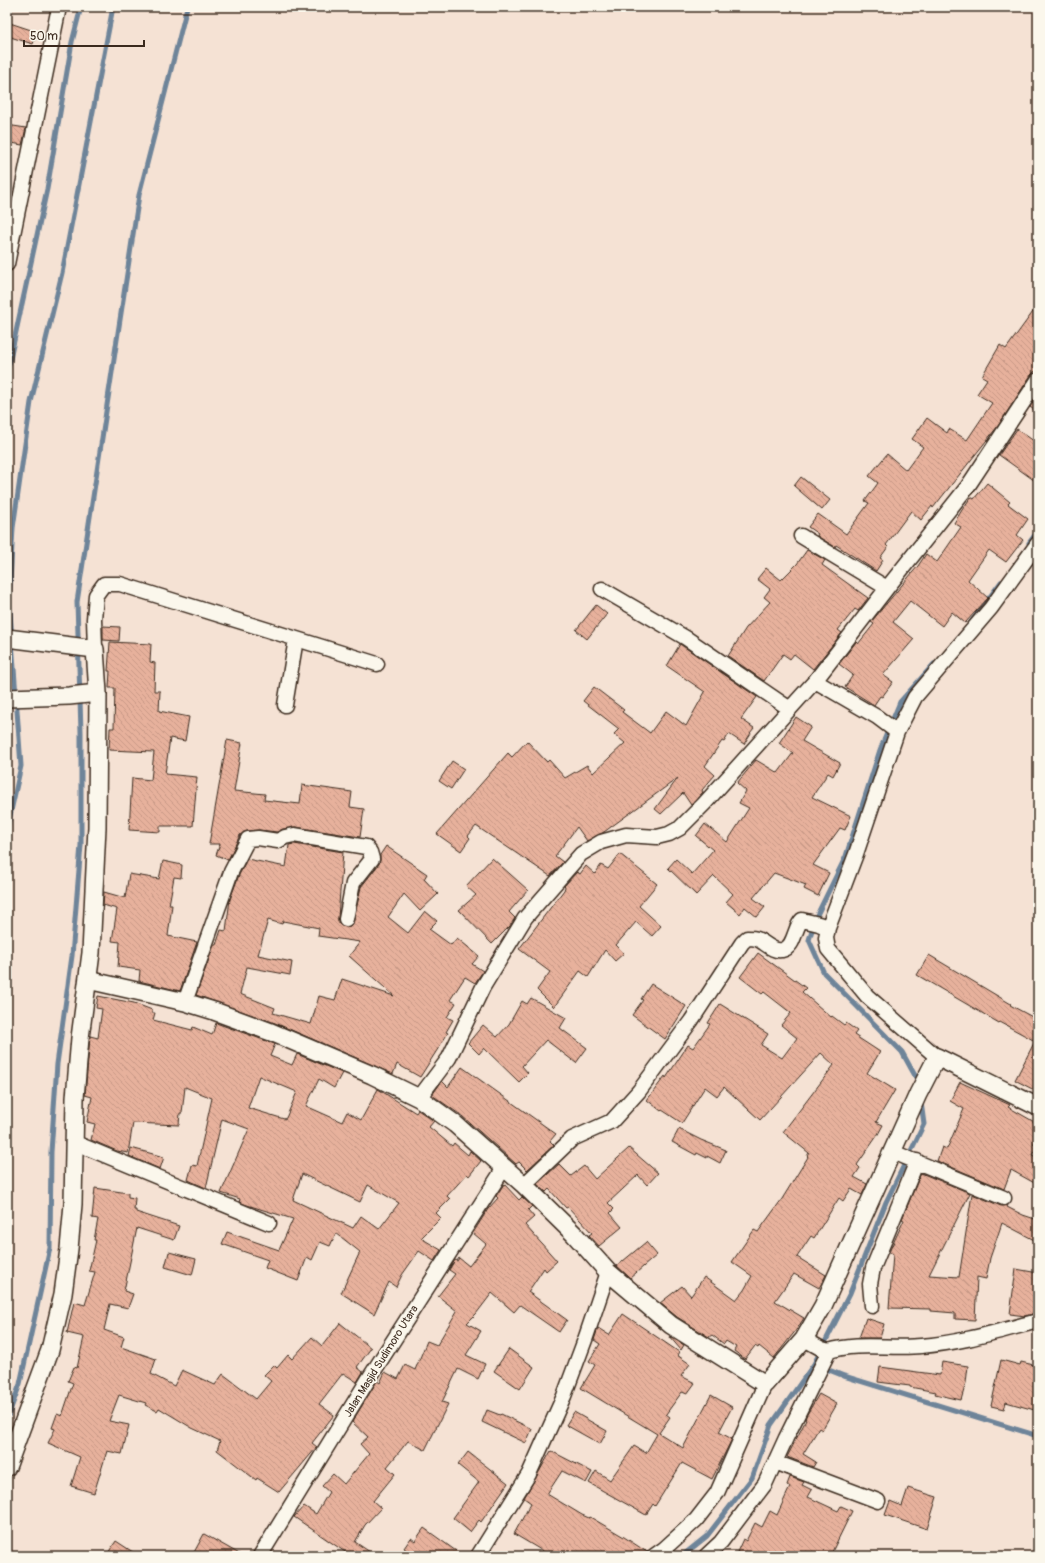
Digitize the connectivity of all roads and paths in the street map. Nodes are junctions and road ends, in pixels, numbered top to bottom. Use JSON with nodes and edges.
{"nodes":[{"id":1,"x":59,"y":7,"type":"edge"},
{"id":2,"x":7,"y":264,"type":"edge"},
{"id":3,"x":1038,"y":380,"type":"edge"},
{"id":4,"x":801,"y":536,"type":"dead end"},
{"id":5,"x":1038,"y":543,"type":"edge"},
{"id":6,"x":887,"y":588,"type":"junction"},
{"id":7,"x":602,"y":589,"type":"dead end"},
{"id":8,"x":7,"y":638,"type":"edge"},
{"id":9,"x":296,"y":639,"type":"junction"},
{"id":10,"x":89,"y":648,"type":"junction"},
{"id":11,"x":377,"y":664,"type":"dead end"},
{"id":12,"x":815,"y":681,"type":"junction"},
{"id":13,"x":92,"y":694,"type":"junction"},
{"id":14,"x":7,"y":698,"type":"edge"},
{"id":15,"x":285,"y":705,"type":"dead end"},
{"id":16,"x":790,"y":709,"type":"junction"},
{"id":17,"x":894,"y":729,"type":"junction"},
{"id":18,"x":346,"y":918,"type":"dead end"},
{"id":19,"x":824,"y":926,"type":"junction"},
{"id":20,"x":88,"y":980,"type":"junction"},
{"id":21,"x":185,"y":1002,"type":"junction"},
{"id":22,"x":934,"y":1063,"type":"junction"},
{"id":23,"x":419,"y":1098,"type":"junction"},
{"id":24,"x":1038,"y":1107,"type":"edge"},
{"id":25,"x":73,"y":1142,"type":"junction"},
{"id":26,"x":907,"y":1157,"type":"junction"},
{"id":27,"x":504,"y":1168,"type":"junction"},
{"id":28,"x":524,"y":1185,"type":"junction"},
{"id":29,"x":1004,"y":1198,"type":"dead end"},
{"id":30,"x":269,"y":1223,"type":"dead end"},
{"id":31,"x":608,"y":1272,"type":"junction"},
{"id":32,"x":872,"y":1306,"type":"dead end"},
{"id":33,"x":1038,"y":1321,"type":"edge"},
{"id":34,"x":819,"y":1347,"type":"junction"},
{"id":35,"x":765,"y":1384,"type":"junction"},
{"id":36,"x":775,"y":1462,"type":"junction"},
{"id":37,"x":7,"y":1467,"type":"edge"},
{"id":38,"x":878,"y":1501,"type":"dead end"},
{"id":39,"x":260,"y":1556,"type":"edge"},
{"id":40,"x":478,"y":1556,"type":"edge"},
{"id":41,"x":654,"y":1556,"type":"edge"},
{"id":42,"x":706,"y":1556,"type":"edge"}],
"edges":[{"from":1,"to":2,"type":"street"},
{"from":3,"to":6,"type":"street"},
{"from":4,"to":6,"type":"street"},
{"from":5,"to":17,"type":"street"},
{"from":6,"to":12,"type":"street"},
{"from":7,"to":16,"type":"street"},
{"from":8,"to":10,"type":"street"},
{"from":9,"to":10,"type":"street"},
{"from":9,"to":11,"type":"street"},
{"from":9,"to":15,"type":"street"},
{"from":10,"to":13,"type":"street"},
{"from":12,"to":16,"type":"street"},
{"from":12,"to":17,"type":"street"},
{"from":13,"to":14,"type":"street"},
{"from":13,"to":20,"type":"street"},
{"from":16,"to":23,"type":"street"},
{"from":17,"to":19,"type":"street"},
{"from":18,"to":21,"type":"street"},
{"from":19,"to":22,"type":"street"},
{"from":19,"to":28,"type":"street"},
{"from":20,"to":21,"type":"street"},
{"from":20,"to":25,"type":"street"},
{"from":21,"to":23,"type":"street"},
{"from":22,"to":24,"type":"street"},
{"from":22,"to":26,"type":"street"},
{"from":23,"to":27,"type":"street"},
{"from":25,"to":30,"type":"street"},
{"from":25,"to":37,"type":"street"},
{"from":26,"to":29,"type":"street"},
{"from":26,"to":32,"type":"street"},
{"from":26,"to":34,"type":"street"},
{"from":27,"to":28,"type":"street"},
{"from":27,"to":39,"type":"street","name":"Jalan Masjid Sudimoro Utara"},
{"from":28,"to":31,"type":"street"},
{"from":31,"to":35,"type":"street"},
{"from":31,"to":40,"type":"street"},
{"from":33,"to":34,"type":"street"},
{"from":34,"to":35,"type":"street"},
{"from":34,"to":36,"type":"street"},
{"from":35,"to":41,"type":"street"},
{"from":36,"to":38,"type":"street"},
{"from":36,"to":42,"type":"street"}]}
